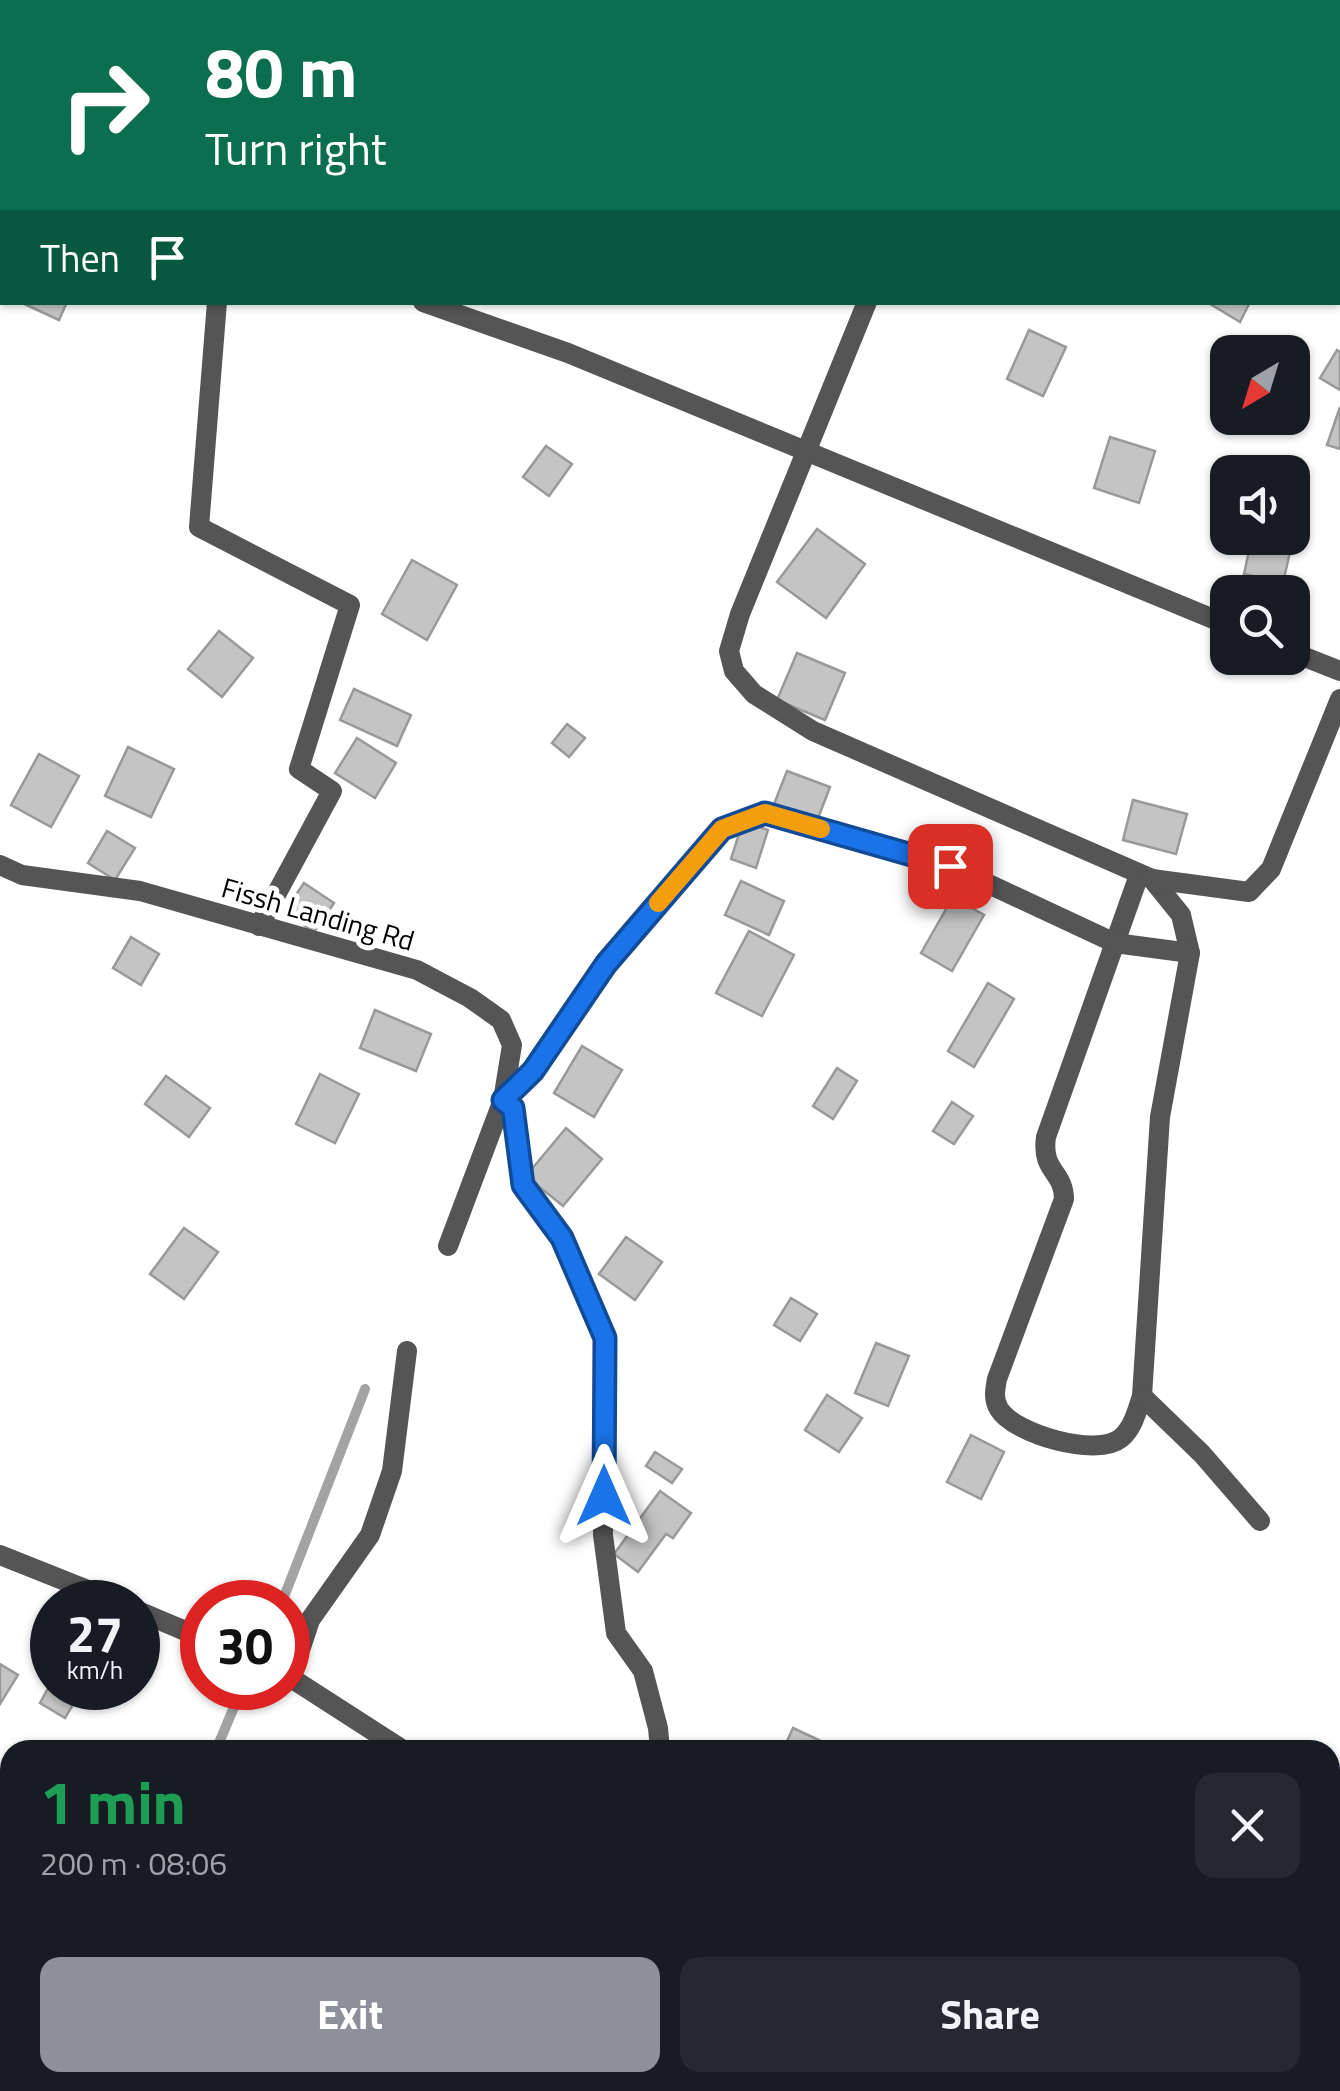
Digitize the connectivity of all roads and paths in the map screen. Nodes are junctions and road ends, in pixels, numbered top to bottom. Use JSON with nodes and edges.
{"nodes":[{"id":1,"x":217,"y":305,"type":"edge"},
{"id":2,"x":431,"y":305,"type":"edge"},
{"id":3,"x":866,"y":305,"type":"edge"},
{"id":4,"x":806,"y":452,"type":"junction"},
{"id":5,"x":1210,"y":618,"type":"edge"},
{"id":6,"x":1310,"y":659,"type":"edge"},
{"id":7,"x":1340,"y":671,"type":"edge"},
{"id":8,"x":1340,"y":699,"type":"edge"},
{"id":9,"x":0,"y":865,"type":"edge"},
{"id":10,"x":1145,"y":877,"type":"junction"},
{"id":11,"x":259,"y":926,"type":"junction"},
{"id":12,"x":1115,"y":942,"type":"junction"},
{"id":13,"x":1190,"y":953,"type":"junction"},
{"id":14,"x":503,"y":1100,"type":"junction"},
{"id":15,"x":448,"y":1246,"type":"dead end"},
{"id":16,"x":407,"y":1351,"type":"dead end"},
{"id":17,"x":1142,"y":1396,"type":"junction"},
{"id":18,"x":1260,"y":1520,"type":"dead end"},
{"id":19,"x":0,"y":1555,"type":"edge"},
{"id":20,"x":63,"y":1580,"type":"edge"},
{"id":21,"x":310,"y":1620,"type":"edge"},
{"id":22,"x":310,"y":1690,"type":"edge"},
{"id":23,"x":387,"y":1740,"type":"edge"},
{"id":24,"x":659,"y":1740,"type":"edge"}],
"edges":[{"from":1,"to":11,"type":"street"},
{"from":2,"to":4,"type":"street"},
{"from":3,"to":4,"type":"street"},
{"from":4,"to":5,"type":"street"},
{"from":4,"to":10,"type":"street"},
{"from":6,"to":7,"type":"street"},
{"from":8,"to":10,"type":"street"},
{"from":9,"to":11,"type":"street","name":"Fissh Landing Rd"},
{"from":10,"to":12,"type":"street"},
{"from":10,"to":13,"type":"street"},
{"from":11,"to":14,"type":"street","name":"Fissh Landing Rd"},
{"from":12,"to":13,"type":"street"},
{"from":12,"to":14,"type":"street"},
{"from":12,"to":17,"type":"street"},
{"from":13,"to":17,"type":"street"},
{"from":14,"to":15,"type":"street"},
{"from":14,"to":24,"type":"street","name":"Fissh Landing Rd"},
{"from":16,"to":21,"type":"street"},
{"from":17,"to":18,"type":"street"},
{"from":19,"to":20,"type":"street"},
{"from":22,"to":23,"type":"street"}]}
